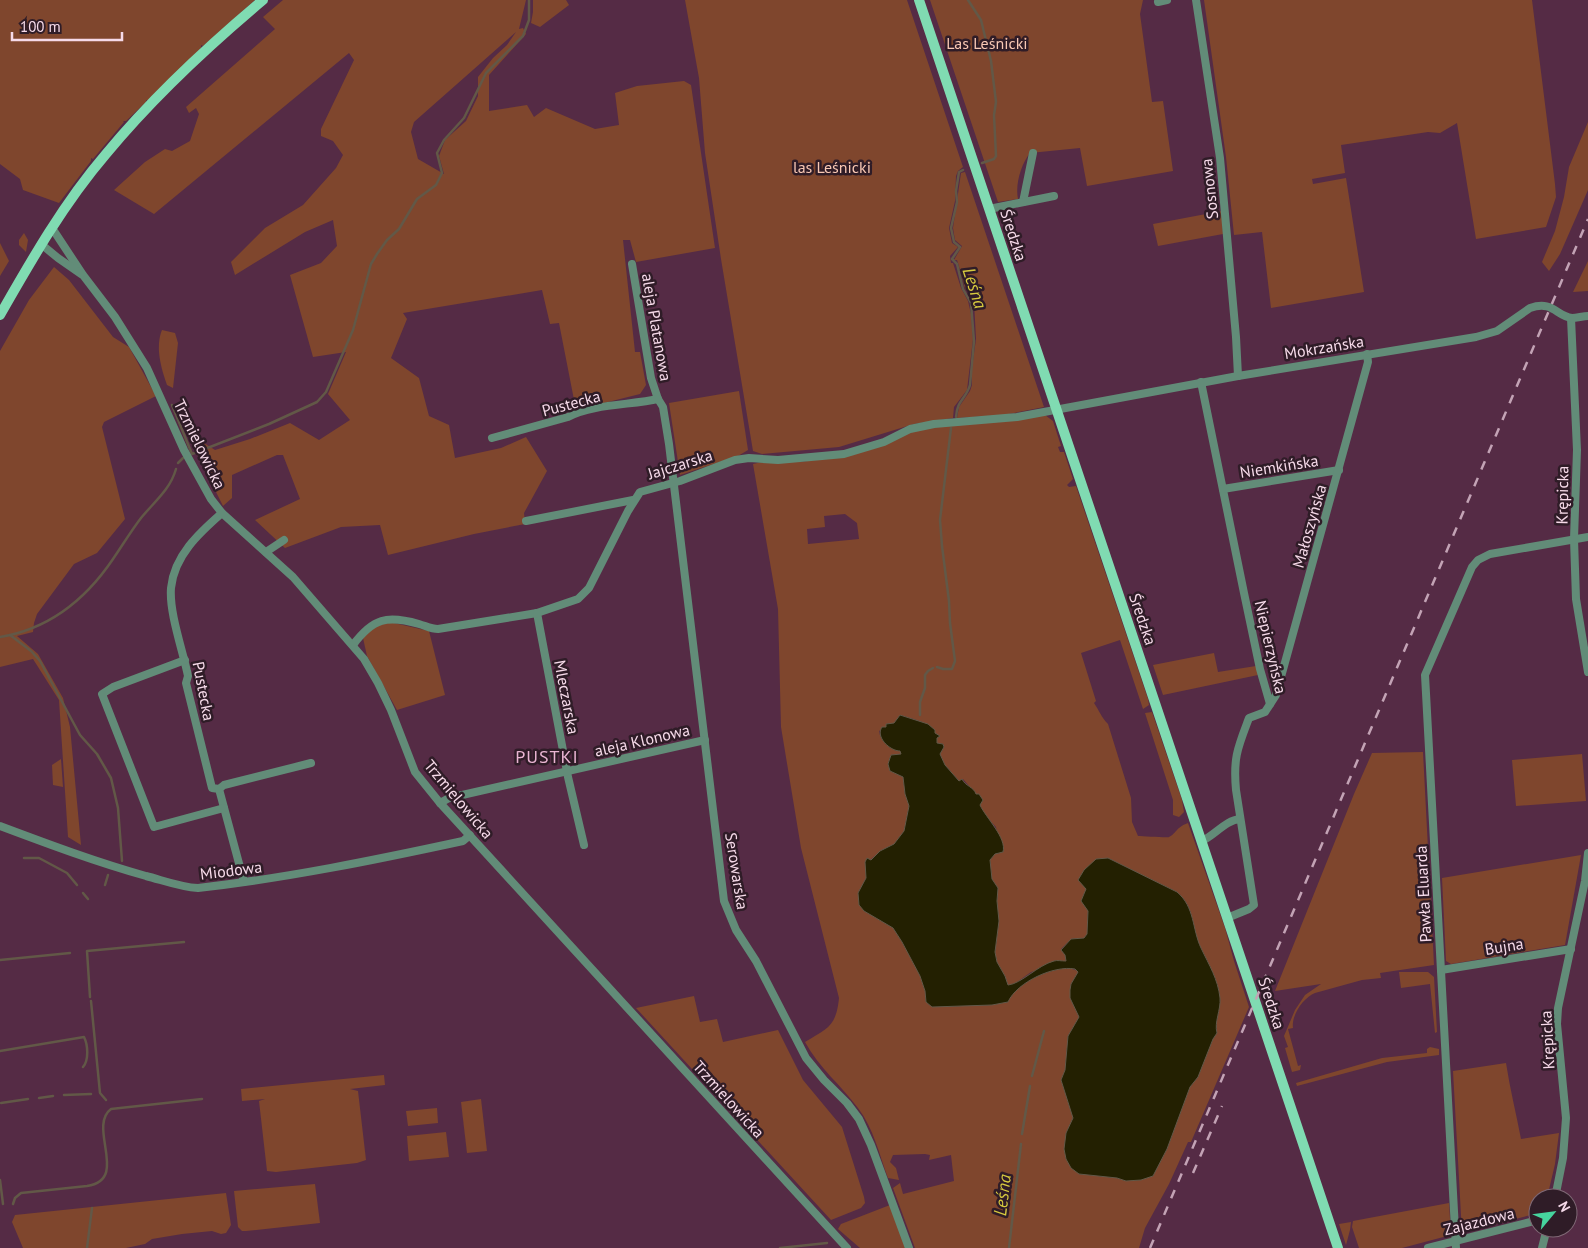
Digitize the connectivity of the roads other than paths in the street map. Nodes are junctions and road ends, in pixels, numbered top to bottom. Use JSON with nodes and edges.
{"nodes":[{"id":1,"x":263,"y":0,"type":"edge"},
{"id":2,"x":919,"y":0,"type":"edge"},
{"id":3,"x":1167,"y":0,"type":"edge"},
{"id":4,"x":1196,"y":0,"type":"edge"},
{"id":5,"x":1158,"y":2,"type":"dead end"},
{"id":6,"x":1033,"y":153,"type":"dead end"},
{"id":7,"x":1054,"y":196,"type":"dead end"},
{"id":8,"x":1023,"y":202,"type":"junction"},
{"id":9,"x":989,"y":209,"type":"junction"},
{"id":10,"x":52,"y":228,"type":"junction"},
{"id":11,"x":42,"y":244,"type":"junction"},
{"id":12,"x":632,"y":264,"type":"dead end"},
{"id":13,"x":83,"y":275,"type":"junction"},
{"id":14,"x":0,"y":315,"type":"edge"},
{"id":15,"x":1588,"y":316,"type":"edge"},
{"id":16,"x":1571,"y":318,"type":"junction"},
{"id":17,"x":1367,"y":354,"type":"junction"},
{"id":18,"x":1238,"y":376,"type":"junction"},
{"id":19,"x":1201,"y":382,"type":"junction"},
{"id":20,"x":658,"y":399,"type":"junction"},
{"id":21,"x":1056,"y":409,"type":"junction"},
{"id":22,"x":492,"y":438,"type":"dead end"},
{"id":23,"x":1339,"y":470,"type":"junction"},
{"id":24,"x":675,"y":482,"type":"junction"},
{"id":25,"x":1223,"y":489,"type":"junction"},
{"id":26,"x":634,"y":500,"type":"junction"},
{"id":27,"x":222,"y":513,"type":"junction"},
{"id":28,"x":526,"y":521,"type":"dead end"},
{"id":29,"x":1588,"y":537,"type":"edge"},
{"id":30,"x":1574,"y":539,"type":"junction"},
{"id":31,"x":284,"y":540,"type":"dead end"},
{"id":32,"x":266,"y":552,"type":"junction"},
{"id":33,"x":537,"y":613,"type":"junction"},
{"id":34,"x":353,"y":645,"type":"junction"},
{"id":35,"x":184,"y":660,"type":"junction"},
{"id":36,"x":1588,"y":672,"type":"edge"},
{"id":37,"x":1270,"y":704,"type":"junction"},
{"id":38,"x":706,"y":740,"type":"junction"},
{"id":39,"x":311,"y":763,"type":"dead end"},
{"id":40,"x":568,"y":771,"type":"junction"},
{"id":41,"x":219,"y":789,"type":"junction"},
{"id":42,"x":440,"y":803,"type":"junction"},
{"id":43,"x":224,"y":808,"type":"junction"},
{"id":44,"x":1240,"y":819,"type":"junction"},
{"id":45,"x":0,"y":826,"type":"edge"},
{"id":46,"x":470,"y":835,"type":"junction"},
{"id":47,"x":1202,"y":841,"type":"junction"},
{"id":48,"x":584,"y":845,"type":"dead end"},
{"id":49,"x":1588,"y":853,"type":"edge"},
{"id":50,"x":244,"y":882,"type":"junction"},
{"id":51,"x":1228,"y":918,"type":"junction"},
{"id":52,"x":1571,"y":949,"type":"junction"},
{"id":53,"x":1441,"y":970,"type":"junction"},
{"id":54,"x":1557,"y":1188,"type":"edge"},
{"id":55,"x":1528,"y":1223,"type":"edge"},
{"id":56,"x":1456,"y":1245,"type":"edge"},
{"id":57,"x":847,"y":1248,"type":"edge"},
{"id":58,"x":909,"y":1248,"type":"edge"},
{"id":59,"x":1338,"y":1248,"type":"edge"},
{"id":60,"x":1428,"y":1248,"type":"edge"}],
"edges":[{"from":1,"to":10,"type":"main road"},
{"from":2,"to":9,"type":"main road","name":"Średzka"},
{"from":3,"to":5,"type":"street"},
{"from":4,"to":18,"type":"street","name":"Sosnowa"},
{"from":6,"to":8,"type":"street"},
{"from":7,"to":8,"type":"street"},
{"from":8,"to":9,"type":"street"},
{"from":9,"to":21,"type":"main road","name":"Średzka"},
{"from":10,"to":11,"type":"main road"},
{"from":10,"to":13,"type":"street","name":"Trzmielowicka"},
{"from":11,"to":13,"type":"street","name":"Trzmielowicka"},
{"from":11,"to":14,"type":"main road"},
{"from":12,"to":20,"type":"street","name":"aleja Platanowa"},
{"from":13,"to":27,"type":"street","name":"Trzmielowicka"},
{"from":15,"to":16,"type":"street"},
{"from":16,"to":17,"type":"street","name":"Mokrzańska"},
{"from":16,"to":30,"type":"street","name":"Krępicka"},
{"from":17,"to":18,"type":"street","name":"Mokrzańska"},
{"from":17,"to":23,"type":"street","name":"Małoszyńska"},
{"from":18,"to":19,"type":"street","name":"Mokrzańska"},
{"from":19,"to":21,"type":"street","name":"Mokrzańska"},
{"from":19,"to":25,"type":"street","name":"Niepierzyńska"},
{"from":20,"to":22,"type":"street","name":"Pustecka"},
{"from":20,"to":24,"type":"street","name":"aleja Platanowa"},
{"from":21,"to":24,"type":"street","name":"Jajczarska"},
{"from":21,"to":47,"type":"main road","name":"Średzka"},
{"from":23,"to":25,"type":"street","name":"Niemkińska"},
{"from":23,"to":37,"type":"street","name":"Małoszyńska"},
{"from":24,"to":26,"type":"street","name":"Jajczarska"},
{"from":24,"to":38,"type":"street","name":"Serowarska"},
{"from":25,"to":37,"type":"street","name":"Niepierzyńska"},
{"from":26,"to":28,"type":"street"},
{"from":26,"to":33,"type":"street","name":"Jajczarska"},
{"from":27,"to":32,"type":"street","name":"Trzmielowicka"},
{"from":27,"to":35,"type":"street","name":"Pustecka"},
{"from":29,"to":30,"type":"street"},
{"from":30,"to":36,"type":"street","name":"Krępicka"},
{"from":30,"to":53,"type":"street","name":"Pawła Eluarda"},
{"from":31,"to":32,"type":"street"},
{"from":32,"to":34,"type":"street","name":"Trzmielowicka"},
{"from":33,"to":34,"type":"street","name":"Jajczarska"},
{"from":33,"to":40,"type":"street","name":"Mleczarska"},
{"from":34,"to":42,"type":"street","name":"Trzmielowicka"},
{"from":35,"to":41,"type":"street","name":"Pustecka"},
{"from":35,"to":43,"type":"street"},
{"from":37,"to":44,"type":"street","name":"Niepierzyńska"},
{"from":38,"to":40,"type":"street","name":"aleja Klonowa"},
{"from":38,"to":58,"type":"street","name":"Serowarska"},
{"from":39,"to":41,"type":"street"},
{"from":40,"to":42,"type":"street","name":"aleja Klonowa"},
{"from":40,"to":48,"type":"street","name":"Mleczarska"},
{"from":41,"to":43,"type":"street","name":"Pustecka"},
{"from":42,"to":46,"type":"street","name":"Trzmielowicka"},
{"from":43,"to":50,"type":"street","name":"Pustecka"},
{"from":44,"to":47,"type":"street"},
{"from":44,"to":51,"type":"street","name":"Niepierzyńska"},
{"from":45,"to":50,"type":"street","name":"Miodowa"},
{"from":46,"to":50,"type":"street","name":"Miodowa"},
{"from":46,"to":57,"type":"street","name":"Trzmielowicka"},
{"from":47,"to":51,"type":"main road","name":"Średzka"},
{"from":49,"to":52,"type":"street","name":"Krępicka"},
{"from":51,"to":59,"type":"main road","name":"Średzka"},
{"from":52,"to":53,"type":"street","name":"Bujna"},
{"from":52,"to":54,"type":"street","name":"Krępicka"},
{"from":53,"to":56,"type":"street","name":"Pawła Eluarda"},
{"from":55,"to":56,"type":"street","name":"Zajazdowa"},
{"from":56,"to":60,"type":"street","name":"Zajazdowa"}]}
